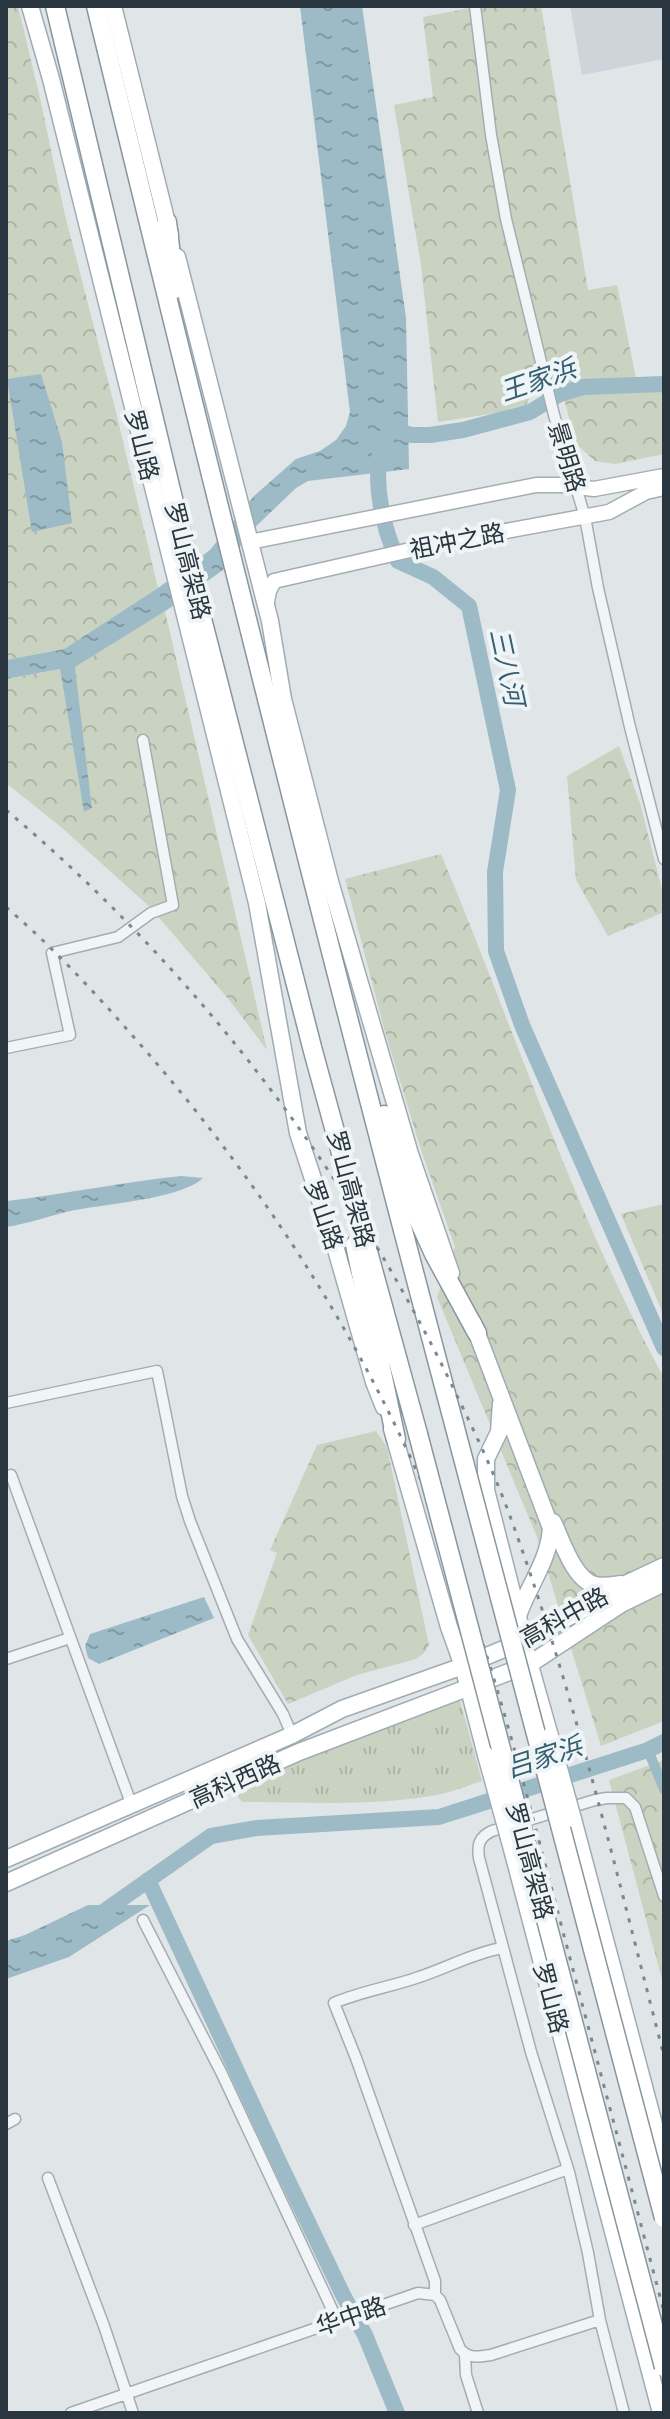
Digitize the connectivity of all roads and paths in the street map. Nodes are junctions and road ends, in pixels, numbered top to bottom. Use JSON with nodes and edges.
{"nodes":[{"id":1,"x":30,"y":6,"type":"edge"},
{"id":2,"x":53,"y":6,"type":"edge"},
{"id":3,"x":96,"y":6,"type":"edge"},
{"id":4,"x":113,"y":6,"type":"edge"},
{"id":5,"x":475,"y":6,"type":"edge"},
{"id":6,"x":167,"y":222,"type":"junction"},
{"id":7,"x":204,"y":445,"type":"junction"},
{"id":8,"x":664,"y":476,"type":"edge"},
{"id":9,"x":577,"y":488,"type":"junction"},
{"id":10,"x":664,"y":488,"type":"edge"},
{"id":11,"x":585,"y":517,"type":"junction"},
{"id":12,"x":250,"y":542,"type":"junction"},
{"id":13,"x":180,"y":564,"type":"junction"},
{"id":14,"x":266,"y":607,"type":"junction"},
{"id":15,"x":191,"y":609,"type":"junction"},
{"id":16,"x":143,"y":740,"type":"dead end"},
{"id":17,"x":664,"y":859,"type":"edge"},
{"id":18,"x":356,"y":1042,"type":"junction"},
{"id":19,"x":6,"y":1048,"type":"edge"},
{"id":20,"x":313,"y":1051,"type":"junction"},
{"id":21,"x":477,"y":1333,"type":"junction"},
{"id":22,"x":501,"y":1397,"type":"junction"},
{"id":23,"x":6,"y":1403,"type":"edge"},
{"id":24,"x":396,"y":1439,"type":"junction"},
{"id":25,"x":11,"y":1475,"type":"dead end"},
{"id":26,"x":544,"y":1505,"type":"junction"},
{"id":27,"x":664,"y":1566,"type":"edge"},
{"id":28,"x":664,"y":1583,"type":"edge"},
{"id":29,"x":627,"y":1584,"type":"junction"},
{"id":30,"x":518,"y":1616,"type":"junction"},
{"id":31,"x":70,"y":1638,"type":"junction"},
{"id":32,"x":523,"y":1641,"type":"junction"},
{"id":33,"x":6,"y":1659,"type":"edge"},
{"id":34,"x":530,"y":1664,"type":"junction"},
{"id":35,"x":463,"y":1666,"type":"junction"},
{"id":36,"x":468,"y":1688,"type":"junction"},
{"id":37,"x":292,"y":1735,"type":"junction"},
{"id":38,"x":132,"y":1806,"type":"junction"},
{"id":39,"x":6,"y":1859,"type":"edge"},
{"id":40,"x":6,"y":1883,"type":"edge"},
{"id":41,"x":664,"y":1896,"type":"edge"},
{"id":42,"x":143,"y":1920,"type":"dead end"},
{"id":43,"x":502,"y":1948,"type":"junction"},
{"id":44,"x":664,"y":2162,"type":"edge"},
{"id":45,"x":568,"y":2169,"type":"junction"},
{"id":46,"x":48,"y":2178,"type":"dead end"},
{"id":47,"x":664,"y":2218,"type":"edge"},
{"id":48,"x":414,"y":2225,"type":"junction"},
{"id":49,"x":435,"y":2295,"type":"junction"},
{"id":50,"x":600,"y":2320,"type":"junction"},
{"id":51,"x":338,"y":2322,"type":"junction"},
{"id":52,"x":465,"y":2355,"type":"junction"},
{"id":53,"x":664,"y":2367,"type":"edge"},
{"id":54,"x":127,"y":2394,"type":"junction"},
{"id":55,"x":71,"y":2413,"type":"edge"},
{"id":56,"x":133,"y":2413,"type":"edge"},
{"id":57,"x":478,"y":2413,"type":"edge"},
{"id":58,"x":624,"y":2413,"type":"edge"},
{"id":59,"x":661,"y":2413,"type":"edge"}],
"edges":[{"from":1,"to":13,"type":"main road","name":"罗山路"},
{"from":2,"to":13,"type":"highway","name":"罗山高架路"},
{"from":3,"to":7,"type":"highway","name":"罗山高架路"},
{"from":4,"to":6,"type":"main road"},
{"from":5,"to":9,"type":"street","name":"景明路"},
{"from":6,"to":7,"type":"highway"},
{"from":6,"to":12,"type":"main road"},
{"from":7,"to":18,"type":"highway","name":"罗山高架路"},
{"from":8,"to":9,"type":"main road","name":"祖冲之路"},
{"from":9,"to":11,"type":"street","name":"景明路"},
{"from":9,"to":12,"type":"main road","name":"祖冲之路"},
{"from":10,"to":11,"type":"main road","name":"祖冲之路"},
{"from":11,"to":14,"type":"main road","name":"祖冲之路"},
{"from":11,"to":17,"type":"street","name":"景明路"},
{"from":12,"to":14,"type":"main road"},
{"from":13,"to":15,"type":"highway","name":"罗山高架路"},
{"from":14,"to":21,"type":"main road"},
{"from":15,"to":20,"type":"highway","name":"罗山高架路"},
{"from":15,"to":24,"type":"main road","name":"罗山路"},
{"from":16,"to":19,"type":"street"},
{"from":18,"to":21,"type":"highway"},
{"from":18,"to":47,"type":"highway","name":"罗山高架路","bridge":true},
{"from":20,"to":24,"type":"highway"},
{"from":20,"to":53,"type":"highway","name":"罗山高架路","bridge":true},
{"from":21,"to":22,"type":"main road"},
{"from":22,"to":26,"type":"main road"},
{"from":22,"to":30,"type":"main road"},
{"from":23,"to":37,"type":"street"},
{"from":24,"to":35,"type":"main road","name":"罗山路"},
{"from":25,"to":31,"type":"street"},
{"from":26,"to":29,"type":"main road"},
{"from":26,"to":30,"type":"main road"},
{"from":27,"to":29,"type":"main road","name":"高科中路"},
{"from":28,"to":34,"type":"main road","name":"高科中路"},
{"from":29,"to":32,"type":"main road","name":"高科中路"},
{"from":30,"to":32,"type":"main road"},
{"from":31,"to":33,"type":"street"},
{"from":31,"to":38,"type":"street"},
{"from":32,"to":34,"type":"main road"},
{"from":32,"to":35,"type":"main road","name":"高科中路"},
{"from":34,"to":36,"type":"main road","name":"高科中路"},
{"from":34,"to":44,"type":"main road","bridge":true},
{"from":35,"to":36,"type":"main road","name":"罗山路"},
{"from":35,"to":37,"type":"main road","name":"高科西路"},
{"from":36,"to":40,"type":"main road","name":"高科西路"},
{"from":36,"to":59,"type":"main road","name":"罗山路","bridge":true},
{"from":37,"to":38,"type":"main road","name":"高科西路"},
{"from":38,"to":39,"type":"main road","name":"高科西路"},
{"from":41,"to":43,"type":"street"},
{"from":42,"to":51,"type":"street"},
{"from":43,"to":45,"type":"street"},
{"from":43,"to":48,"type":"street"},
{"from":45,"to":48,"type":"street"},
{"from":45,"to":50,"type":"street"},
{"from":46,"to":54,"type":"street"},
{"from":48,"to":49,"type":"street"},
{"from":49,"to":51,"type":"street","name":"华中路"},
{"from":49,"to":52,"type":"street"},
{"from":50,"to":52,"type":"street"},
{"from":50,"to":58,"type":"street"},
{"from":51,"to":54,"type":"street","name":"华中路"},
{"from":52,"to":57,"type":"street"},
{"from":54,"to":55,"type":"street","name":"华中路"},
{"from":54,"to":56,"type":"street"}]}
